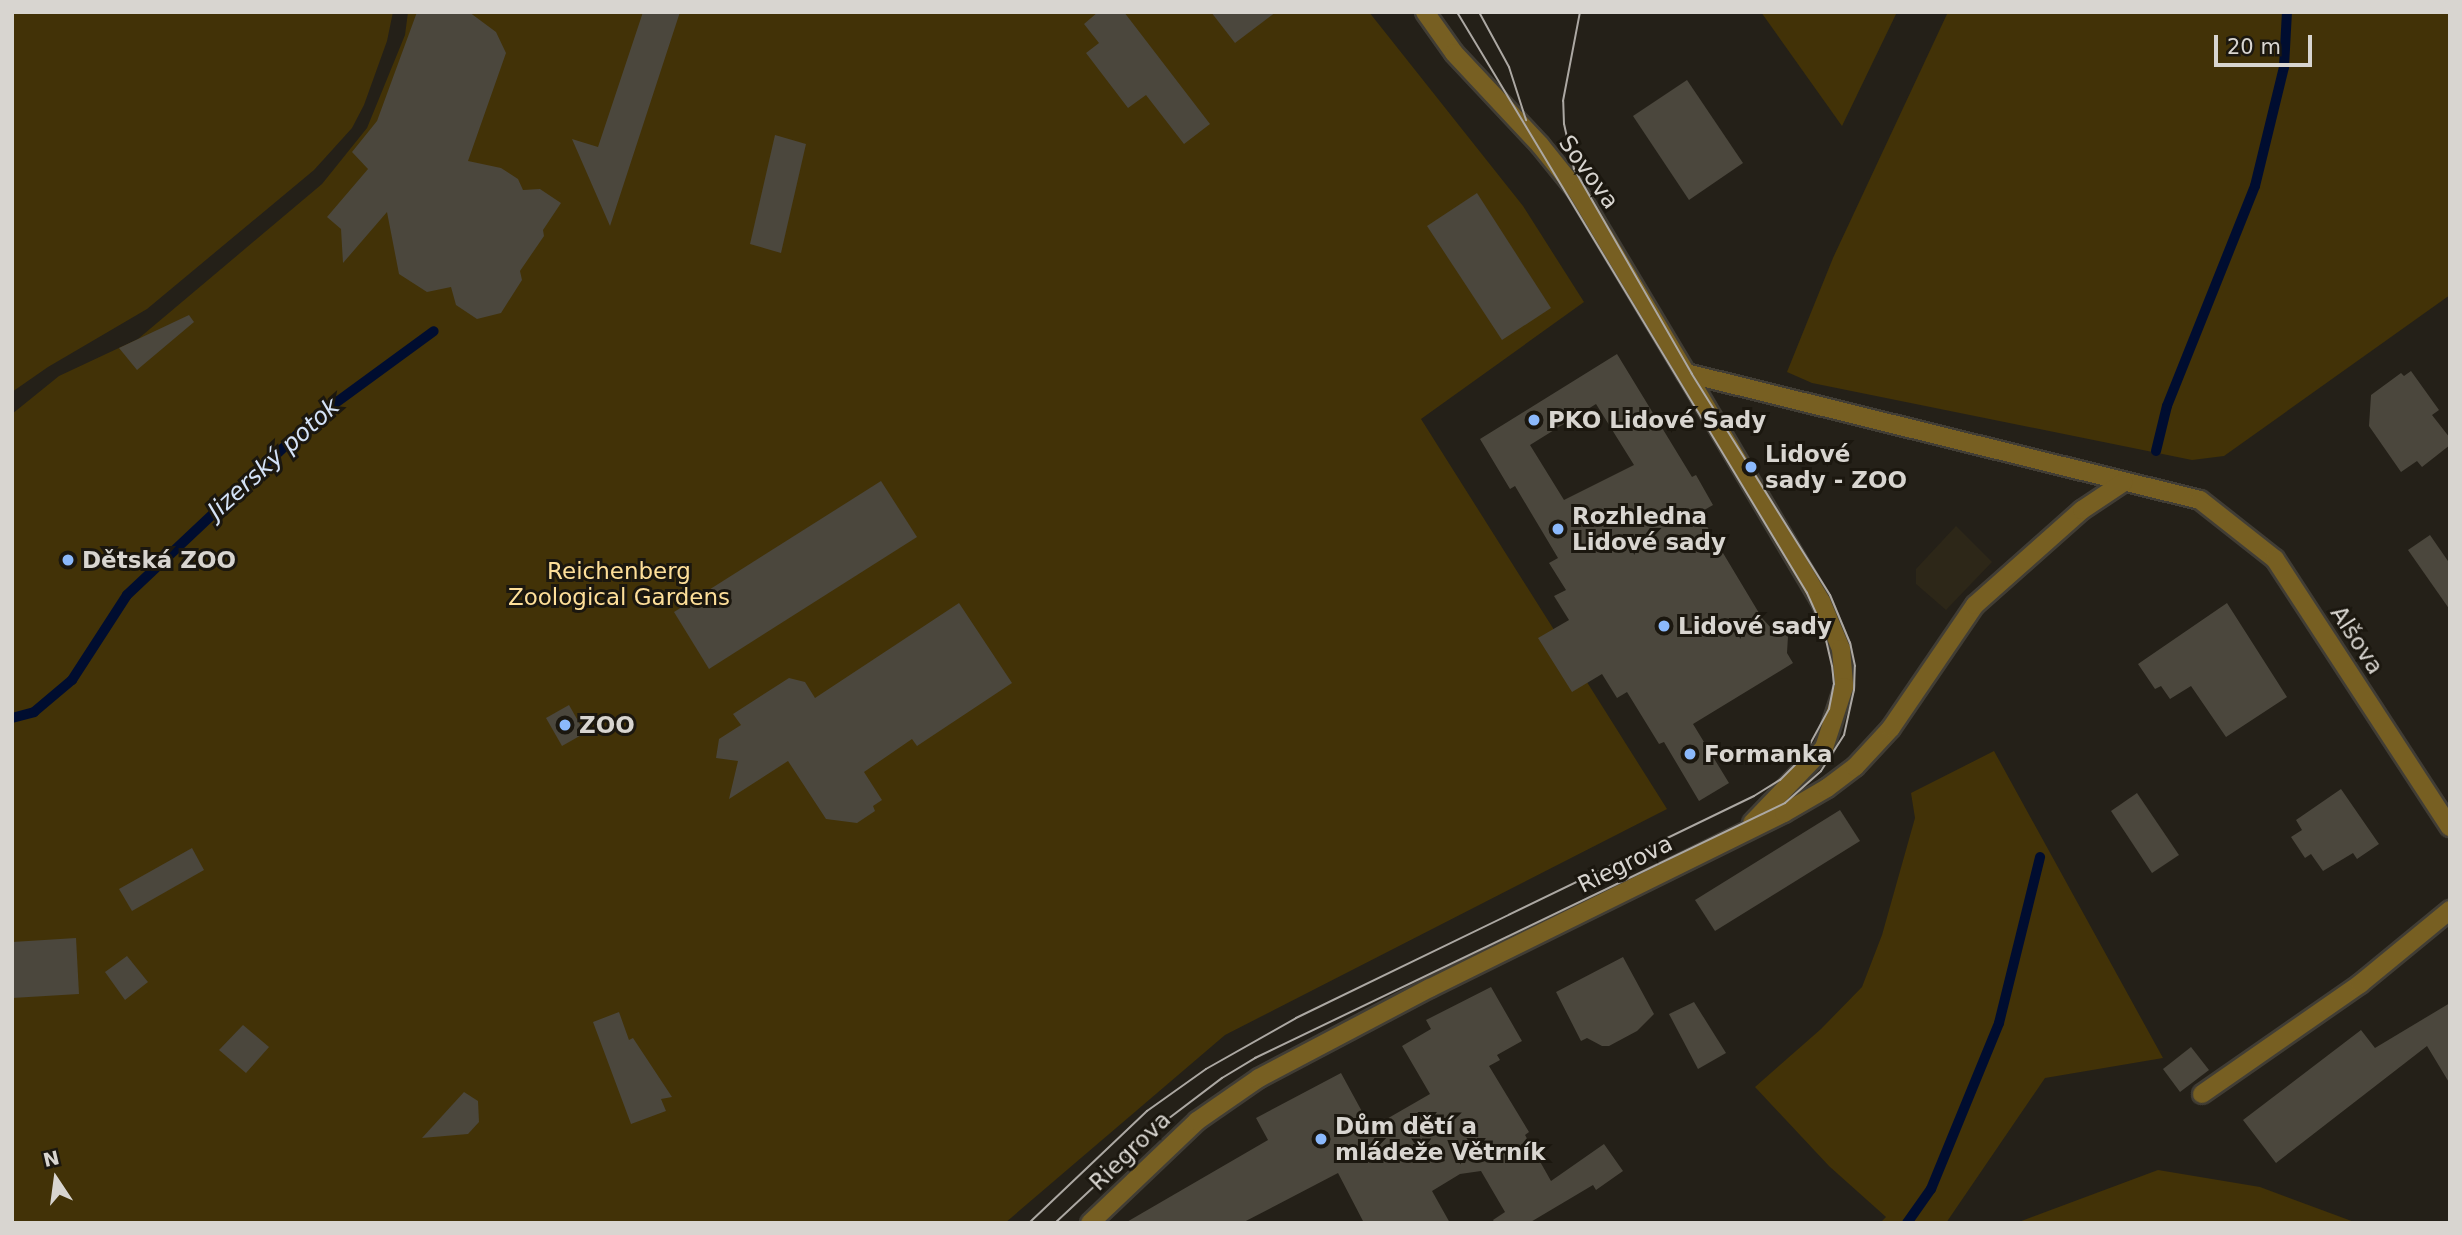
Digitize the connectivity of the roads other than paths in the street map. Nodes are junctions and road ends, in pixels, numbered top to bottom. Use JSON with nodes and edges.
{"nodes":[{"id":1,"x":1424,"y":12,"type":"edge"},
{"id":2,"x":1689,"y":373,"type":"junction"},
{"id":3,"x":2124,"y":482,"type":"junction"},
{"id":4,"x":2450,"y":827,"type":"edge"},
{"id":5,"x":1740,"y":835,"type":"junction"},
{"id":6,"x":2450,"y":910,"type":"edge"},
{"id":7,"x":2202,"y":1094,"type":"dead end"},
{"id":8,"x":1090,"y":1223,"type":"edge"}],
"edges":[{"from":1,"to":2,"type":"street","name":"Sovova"},
{"from":2,"to":3,"type":"street"},
{"from":2,"to":5,"type":"street"},
{"from":3,"to":4,"type":"street","name":"Alšova"},
{"from":3,"to":5,"type":"street","name":"Riegrova"},
{"from":5,"to":8,"type":"street","name":"Riegrova"},
{"from":6,"to":7,"type":"street"}]}
